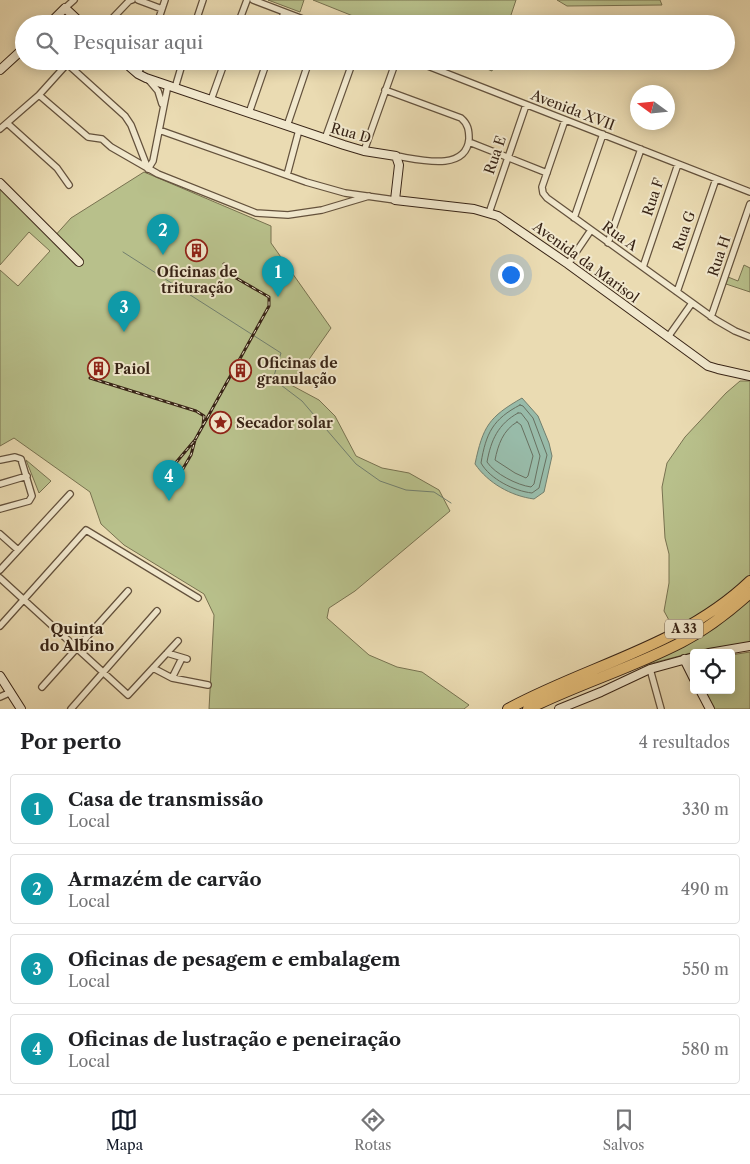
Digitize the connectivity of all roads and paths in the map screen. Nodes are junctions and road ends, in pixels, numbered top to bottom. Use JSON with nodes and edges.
{"nodes":[{"id":1,"x":74,"y":0,"type":"edge"},
{"id":2,"x":132,"y":0,"type":"edge"},
{"id":3,"x":138,"y":0,"type":"edge"},
{"id":4,"x":165,"y":0,"type":"edge"},
{"id":5,"x":203,"y":0,"type":"edge"},
{"id":6,"x":247,"y":0,"type":"edge"},
{"id":7,"x":253,"y":0,"type":"edge"},
{"id":8,"x":65,"y":8,"type":"junction"},
{"id":9,"x":162,"y":9,"type":"junction"},
{"id":10,"x":284,"y":12,"type":"junction"},
{"id":11,"x":58,"y":15,"type":"edge"},
{"id":12,"x":72,"y":15,"type":"edge"},
{"id":13,"x":116,"y":15,"type":"edge"},
{"id":14,"x":160,"y":15,"type":"edge"},
{"id":15,"x":198,"y":15,"type":"edge"},
{"id":16,"x":241,"y":15,"type":"edge"},
{"id":17,"x":283,"y":15,"type":"edge"},
{"id":18,"x":292,"y":15,"type":"edge"},
{"id":19,"x":15,"y":56,"type":"edge"},
{"id":20,"x":0,"y":70,"type":"edge"},
{"id":21,"x":59,"y":70,"type":"edge"},
{"id":22,"x":73,"y":70,"type":"edge"},
{"id":23,"x":134,"y":70,"type":"edge"},
{"id":24,"x":140,"y":70,"type":"edge"},
{"id":25,"x":179,"y":70,"type":"edge"},
{"id":26,"x":222,"y":70,"type":"edge"},
{"id":27,"x":264,"y":70,"type":"edge"},
{"id":28,"x":306,"y":70,"type":"edge"},
{"id":29,"x":350,"y":70,"type":"edge"},
{"id":30,"x":393,"y":70,"type":"edge"},
{"id":31,"x":438,"y":70,"type":"edge"},
{"id":32,"x":138,"y":74,"type":"junction"},
{"id":33,"x":146,"y":78,"type":"junction"},
{"id":34,"x":172,"y":87,"type":"junction"},
{"id":35,"x":385,"y":90,"type":"junction"},
{"id":36,"x":39,"y":94,"type":"junction"},
{"id":37,"x":211,"y":100,"type":"junction"},
{"id":38,"x":526,"y":105,"type":"junction"},
{"id":39,"x":163,"y":109,"type":"junction"},
{"id":40,"x":249,"y":113,"type":"junction"},
{"id":41,"x":565,"y":120,"type":"junction"},
{"id":42,"x":7,"y":123,"type":"junction"},
{"id":43,"x":287,"y":126,"type":"junction"},
{"id":44,"x":0,"y":129,"type":"edge"},
{"id":45,"x":159,"y":130,"type":"junction"},
{"id":46,"x":299,"y":130,"type":"junction"},
{"id":47,"x":603,"y":134,"type":"junction"},
{"id":48,"x":325,"y":139,"type":"junction"},
{"id":49,"x":468,"y":142,"type":"junction"},
{"id":50,"x":641,"y":149,"type":"junction"},
{"id":51,"x":364,"y":151,"type":"junction"},
{"id":52,"x":396,"y":156,"type":"junction"},
{"id":53,"x":508,"y":157,"type":"junction"},
{"id":54,"x":678,"y":164,"type":"junction"},
{"id":55,"x":148,"y":169,"type":"junction"},
{"id":56,"x":547,"y":173,"type":"junction"},
{"id":57,"x":287,"y":175,"type":"junction"},
{"id":58,"x":716,"y":179,"type":"junction"},
{"id":59,"x":0,"y":183,"type":"edge"},
{"id":60,"x":69,"y":185,"type":"dead end"},
{"id":61,"x":750,"y":192,"type":"edge"},
{"id":62,"x":369,"y":196,"type":"junction"},
{"id":63,"x":395,"y":200,"type":"junction"},
{"id":64,"x":750,"y":204,"type":"edge"},
{"id":65,"x":489,"y":213,"type":"junction"},
{"id":66,"x":574,"y":218,"type":"junction"},
{"id":67,"x":591,"y":230,"type":"junction"},
{"id":68,"x":608,"y":243,"type":"junction"},
{"id":69,"x":79,"y":262,"type":"dead end"},
{"id":70,"x":568,"y":264,"type":"junction"},
{"id":71,"x":643,"y":267,"type":"junction"},
{"id":72,"x":677,"y":292,"type":"junction"},
{"id":73,"x":692,"y":303,"type":"junction"},
{"id":74,"x":711,"y":317,"type":"junction"},
{"id":75,"x":668,"y":337,"type":"junction"},
{"id":76,"x":750,"y":337,"type":"edge"},
{"id":77,"x":750,"y":376,"type":"edge"},
{"id":78,"x":0,"y":460,"type":"edge"},
{"id":79,"x":27,"y":476,"type":"junction"},
{"id":80,"x":0,"y":484,"type":"edge"},
{"id":81,"x":70,"y":494,"type":"dead end"},
{"id":82,"x":0,"y":508,"type":"edge"},
{"id":83,"x":0,"y":535,"type":"edge"},
{"id":84,"x":18,"y":550,"type":"junction"},
{"id":85,"x":0,"y":570,"type":"edge"},
{"id":86,"x":0,"y":578,"type":"edge"},
{"id":87,"x":750,"y":581,"type":"edge"},
{"id":88,"x":128,"y":591,"type":"dead end"},
{"id":89,"x":750,"y":593,"type":"edge"},
{"id":90,"x":198,"y":598,"type":"dead end"},
{"id":91,"x":24,"y":599,"type":"junction"},
{"id":92,"x":156,"y":611,"type":"dead end"},
{"id":93,"x":0,"y":626,"type":"edge"},
{"id":94,"x":178,"y":641,"type":"dead end"},
{"id":95,"x":750,"y":646,"type":"edge"},
{"id":96,"x":77,"y":648,"type":"junction"},
{"id":97,"x":732,"y":649,"type":"edge"},
{"id":98,"x":167,"y":653,"type":"junction"},
{"id":99,"x":690,"y":658,"type":"edge"},
{"id":100,"x":684,"y":660,"type":"junction"},
{"id":101,"x":153,"y":668,"type":"junction"},
{"id":102,"x":650,"y":669,"type":"junction"},
{"id":103,"x":690,"y":671,"type":"edge"},
{"id":104,"x":103,"y":672,"type":"junction"},
{"id":105,"x":0,"y":676,"type":"edge"},
{"id":106,"x":172,"y":678,"type":"junction"},
{"id":107,"x":208,"y":685,"type":"dead end"},
{"id":108,"x":42,"y":687,"type":"dead end"},
{"id":109,"x":11,"y":692,"type":"junction"},
{"id":110,"x":702,"y":694,"type":"edge"},
{"id":111,"x":0,"y":697,"type":"edge"},
{"id":112,"x":21,"y":709,"type":"edge"},
{"id":113,"x":71,"y":709,"type":"edge"},
{"id":114,"x":508,"y":709,"type":"edge"},
{"id":115,"x":528,"y":709,"type":"edge"},
{"id":116,"x":560,"y":709,"type":"edge"},
{"id":117,"x":661,"y":709,"type":"edge"},
{"id":118,"x":710,"y":709,"type":"edge"}],
"edges":[{"from":1,"to":8,"type":"street"},
{"from":2,"to":13,"type":"street"},
{"from":3,"to":9,"type":"street"},
{"from":4,"to":9,"type":"street"},
{"from":5,"to":15,"type":"street"},
{"from":6,"to":16,"type":"street"},
{"from":7,"to":10,"type":"street"},
{"from":8,"to":11,"type":"street"},
{"from":8,"to":12,"type":"street"},
{"from":9,"to":14,"type":"street"},
{"from":10,"to":17,"type":"street"},
{"from":10,"to":18,"type":"street"},
{"from":19,"to":20,"type":"street"},
{"from":21,"to":36,"type":"street"},
{"from":22,"to":55,"type":"street"},
{"from":23,"to":32,"type":"street","name":"Rua D"},
{"from":24,"to":32,"type":"street"},
{"from":25,"to":34,"type":"street"},
{"from":26,"to":37,"type":"street"},
{"from":27,"to":40,"type":"street"},
{"from":28,"to":43,"type":"street"},
{"from":29,"to":48,"type":"street"},
{"from":30,"to":35,"type":"street"},
{"from":31,"to":38,"type":"street","name":"Avenida XVII"},
{"from":32,"to":33,"type":"street","name":"Rua D"},
{"from":33,"to":34,"type":"street","name":"Rua D"},
{"from":33,"to":39,"type":"street"},
{"from":34,"to":37,"type":"street","name":"Rua D"},
{"from":34,"to":39,"type":"street"},
{"from":35,"to":49,"type":"street"},
{"from":35,"to":51,"type":"street"},
{"from":36,"to":42,"type":"street"},
{"from":36,"to":55,"type":"street"},
{"from":37,"to":40,"type":"street","name":"Rua D"},
{"from":38,"to":41,"type":"street","name":"Avenida XVII"},
{"from":38,"to":53,"type":"street","name":"Rua E"},
{"from":39,"to":45,"type":"street"},
{"from":40,"to":43,"type":"street","name":"Rua D"},
{"from":41,"to":47,"type":"street","name":"Avenida XVII"},
{"from":41,"to":56,"type":"street","name":"Rua A"},
{"from":42,"to":44,"type":"street"},
{"from":42,"to":60,"type":"street"},
{"from":43,"to":46,"type":"street","name":"Rua D"},
{"from":45,"to":55,"type":"street"},
{"from":45,"to":57,"type":"street"},
{"from":46,"to":48,"type":"street","name":"Rua D"},
{"from":46,"to":57,"type":"street"},
{"from":47,"to":50,"type":"street","name":"Avenida XVII"},
{"from":47,"to":66,"type":"street"},
{"from":48,"to":51,"type":"street","name":"Rua D"},
{"from":49,"to":52,"type":"street","name":"Rua D"},
{"from":49,"to":53,"type":"street"},
{"from":50,"to":54,"type":"street","name":"Avenida XVII"},
{"from":50,"to":68,"type":"street"},
{"from":51,"to":52,"type":"street","name":"Rua D"},
{"from":52,"to":63,"type":"street"},
{"from":53,"to":56,"type":"street"},
{"from":53,"to":65,"type":"street","name":"Rua E"},
{"from":54,"to":58,"type":"street","name":"Avenida XVII"},
{"from":54,"to":71,"type":"street","name":"Rua F"},
{"from":55,"to":62,"type":"street"},
{"from":56,"to":66,"type":"street","name":"Rua A"},
{"from":57,"to":62,"type":"street"},
{"from":58,"to":61,"type":"street","name":"Avenida XVII"},
{"from":58,"to":72,"type":"street","name":"Rua G"},
{"from":59,"to":69,"type":"street"},
{"from":62,"to":63,"type":"street"},
{"from":63,"to":65,"type":"street","name":"Avenida da Marisol"},
{"from":64,"to":74,"type":"street","name":"Rua H"},
{"from":65,"to":70,"type":"street","name":"Avenida da Marisol"},
{"from":66,"to":67,"type":"street","name":"Rua A"},
{"from":67,"to":68,"type":"street","name":"Rua A"},
{"from":67,"to":70,"type":"street"},
{"from":68,"to":71,"type":"street","name":"Rua A"},
{"from":70,"to":75,"type":"street","name":"Avenida da Marisol"},
{"from":71,"to":72,"type":"street","name":"Rua A"},
{"from":72,"to":73,"type":"street","name":"Rua A"},
{"from":73,"to":74,"type":"street","name":"Rua A"},
{"from":73,"to":75,"type":"street"},
{"from":74,"to":76,"type":"street","name":"Rua A"},
{"from":75,"to":77,"type":"street","name":"Avenida da Marisol"},
{"from":78,"to":79,"type":"street"},
{"from":79,"to":80,"type":"street"},
{"from":79,"to":82,"type":"street"},
{"from":81,"to":84,"type":"street"},
{"from":83,"to":84,"type":"street"},
{"from":84,"to":85,"type":"street"},
{"from":86,"to":91,"type":"street"},
{"from":87,"to":114,"type":"highway","number":"A 33"},
{"from":88,"to":96,"type":"street"},
{"from":89,"to":115,"type":"highway","number":"A 33"},
{"from":90,"to":91,"type":"street"},
{"from":91,"to":93,"type":"street"},
{"from":91,"to":96,"type":"street"},
{"from":92,"to":104,"type":"street"},
{"from":94,"to":98,"type":"street"},
{"from":95,"to":97,"type":"street"},
{"from":96,"to":104,"type":"street"},
{"from":96,"to":108,"type":"street"},
{"from":98,"to":101,"type":"street"},
{"from":98,"to":106,"type":"street"},
{"from":99,"to":100,"type":"street"},
{"from":100,"to":102,"type":"street"},
{"from":100,"to":103,"type":"street"},
{"from":101,"to":104,"type":"street"},
{"from":101,"to":106,"type":"street"},
{"from":102,"to":116,"type":"street"},
{"from":102,"to":117,"type":"street"},
{"from":104,"to":113,"type":"street"},
{"from":105,"to":109,"type":"street"},
{"from":106,"to":107,"type":"street"},
{"from":109,"to":111,"type":"street"},
{"from":109,"to":112,"type":"street"},
{"from":110,"to":118,"type":"street"}]}
